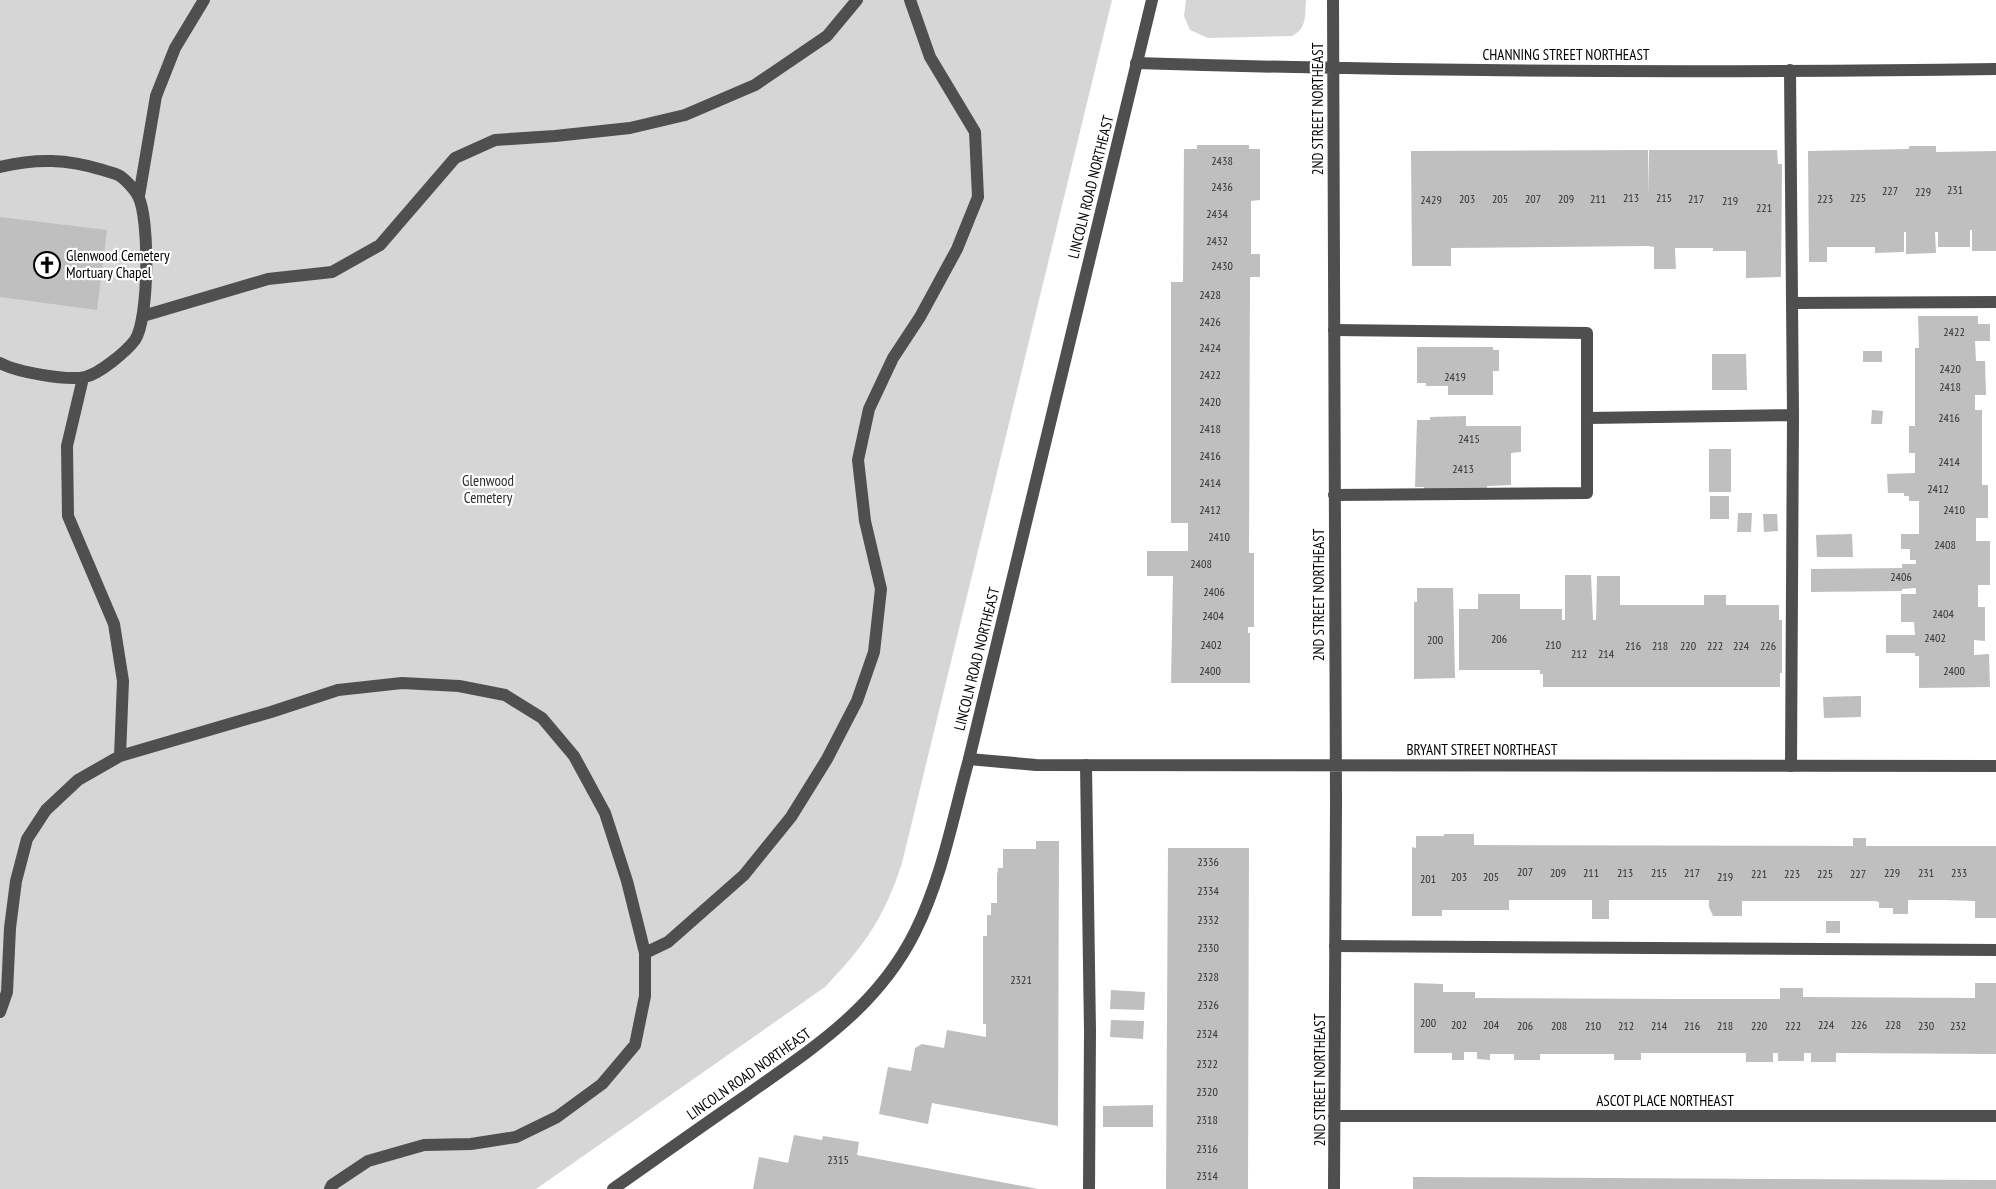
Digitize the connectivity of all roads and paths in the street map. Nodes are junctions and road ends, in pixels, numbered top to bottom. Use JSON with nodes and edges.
{"nodes":[{"id":1,"x":204,"y":0,"type":"edge"},
{"id":2,"x":857,"y":0,"type":"edge"},
{"id":3,"x":910,"y":0,"type":"edge"},
{"id":4,"x":1152,"y":0,"type":"edge"},
{"id":5,"x":1334,"y":0,"type":"edge"},
{"id":6,"x":1136,"y":63,"type":"junction"},
{"id":7,"x":1333,"y":68,"type":"junction"},
{"id":8,"x":1996,"y":69,"type":"edge"},
{"id":9,"x":1790,"y":70,"type":"junction"},
{"id":10,"x":0,"y":166,"type":"edge"},
{"id":11,"x":138,"y":196,"type":"junction"},
{"id":12,"x":1996,"y":302,"type":"edge"},
{"id":13,"x":1792,"y":303,"type":"junction"},
{"id":14,"x":143,"y":316,"type":"junction"},
{"id":15,"x":1334,"y":330,"type":"junction"},
{"id":16,"x":0,"y":363,"type":"edge"},
{"id":17,"x":83,"y":378,"type":"junction"},
{"id":18,"x":1793,"y":415,"type":"junction"},
{"id":19,"x":1587,"y":417,"type":"junction"},
{"id":20,"x":1334,"y":495,"type":"junction"},
{"id":21,"x":120,"y":756,"type":"junction"},
{"id":22,"x":969,"y":759,"type":"junction"},
{"id":23,"x":1086,"y":765,"type":"junction"},
{"id":24,"x":1335,"y":765,"type":"junction"},
{"id":25,"x":1791,"y":766,"type":"junction"},
{"id":26,"x":1996,"y":766,"type":"edge"},
{"id":27,"x":1335,"y":946,"type":"junction"},
{"id":28,"x":1996,"y":950,"type":"edge"},
{"id":29,"x":645,"y":953,"type":"junction"},
{"id":30,"x":0,"y":1012,"type":"edge"},
{"id":31,"x":1334,"y":1116,"type":"junction"},
{"id":32,"x":1996,"y":1116,"type":"edge"},
{"id":33,"x":330,"y":1189,"type":"edge"},
{"id":34,"x":612,"y":1189,"type":"edge"},
{"id":35,"x":1089,"y":1189,"type":"edge"},
{"id":36,"x":1334,"y":1189,"type":"edge"}],
"edges":[{"from":1,"to":11,"type":"street"},
{"from":2,"to":14,"type":"street"},
{"from":3,"to":29,"type":"street"},
{"from":4,"to":6,"type":"street","name":"LINCOLN ROAD NORTHEAST"},
{"from":5,"to":7,"type":"street","name":"2ND STREET NORTHEAST"},
{"from":6,"to":7,"type":"street","name":"CHANNING STREET NORTHEAST"},
{"from":6,"to":22,"type":"street","name":"LINCOLN ROAD NORTHEAST"},
{"from":7,"to":9,"type":"street","name":"CHANNING STREET NORTHEAST"},
{"from":7,"to":15,"type":"street","name":"2ND STREET NORTHEAST"},
{"from":8,"to":9,"type":"street","name":"CHANNING STREET NORTHEAST"},
{"from":9,"to":13,"type":"street"},
{"from":10,"to":11,"type":"street"},
{"from":11,"to":14,"type":"street"},
{"from":12,"to":13,"type":"street"},
{"from":13,"to":18,"type":"street"},
{"from":14,"to":17,"type":"street"},
{"from":15,"to":19,"type":"street"},
{"from":15,"to":20,"type":"street","name":"2ND STREET NORTHEAST"},
{"from":16,"to":17,"type":"street"},
{"from":17,"to":21,"type":"street"},
{"from":18,"to":19,"type":"street"},
{"from":18,"to":25,"type":"street"},
{"from":19,"to":20,"type":"street"},
{"from":20,"to":24,"type":"street","name":"2ND STREET NORTHEAST"},
{"from":21,"to":29,"type":"street"},
{"from":21,"to":30,"type":"street"},
{"from":22,"to":23,"type":"street","name":"BRYANT STREET NORTHEAST"},
{"from":22,"to":34,"type":"street","name":"LINCOLN ROAD NORTHEAST"},
{"from":23,"to":24,"type":"street","name":"BRYANT STREET NORTHEAST"},
{"from":23,"to":35,"type":"street"},
{"from":24,"to":25,"type":"street","name":"BRYANT STREET NORTHEAST"},
{"from":24,"to":27,"type":"street","name":"2ND STREET NORTHEAST"},
{"from":25,"to":26,"type":"street","name":"BRYANT STREET NORTHEAST"},
{"from":27,"to":28,"type":"street"},
{"from":27,"to":31,"type":"street","name":"2ND STREET NORTHEAST"},
{"from":29,"to":33,"type":"street"},
{"from":31,"to":32,"type":"street","name":"ASCOT PLACE NORTHEAST"},
{"from":31,"to":36,"type":"street","name":"2ND STREET NORTHEAST"}]}
